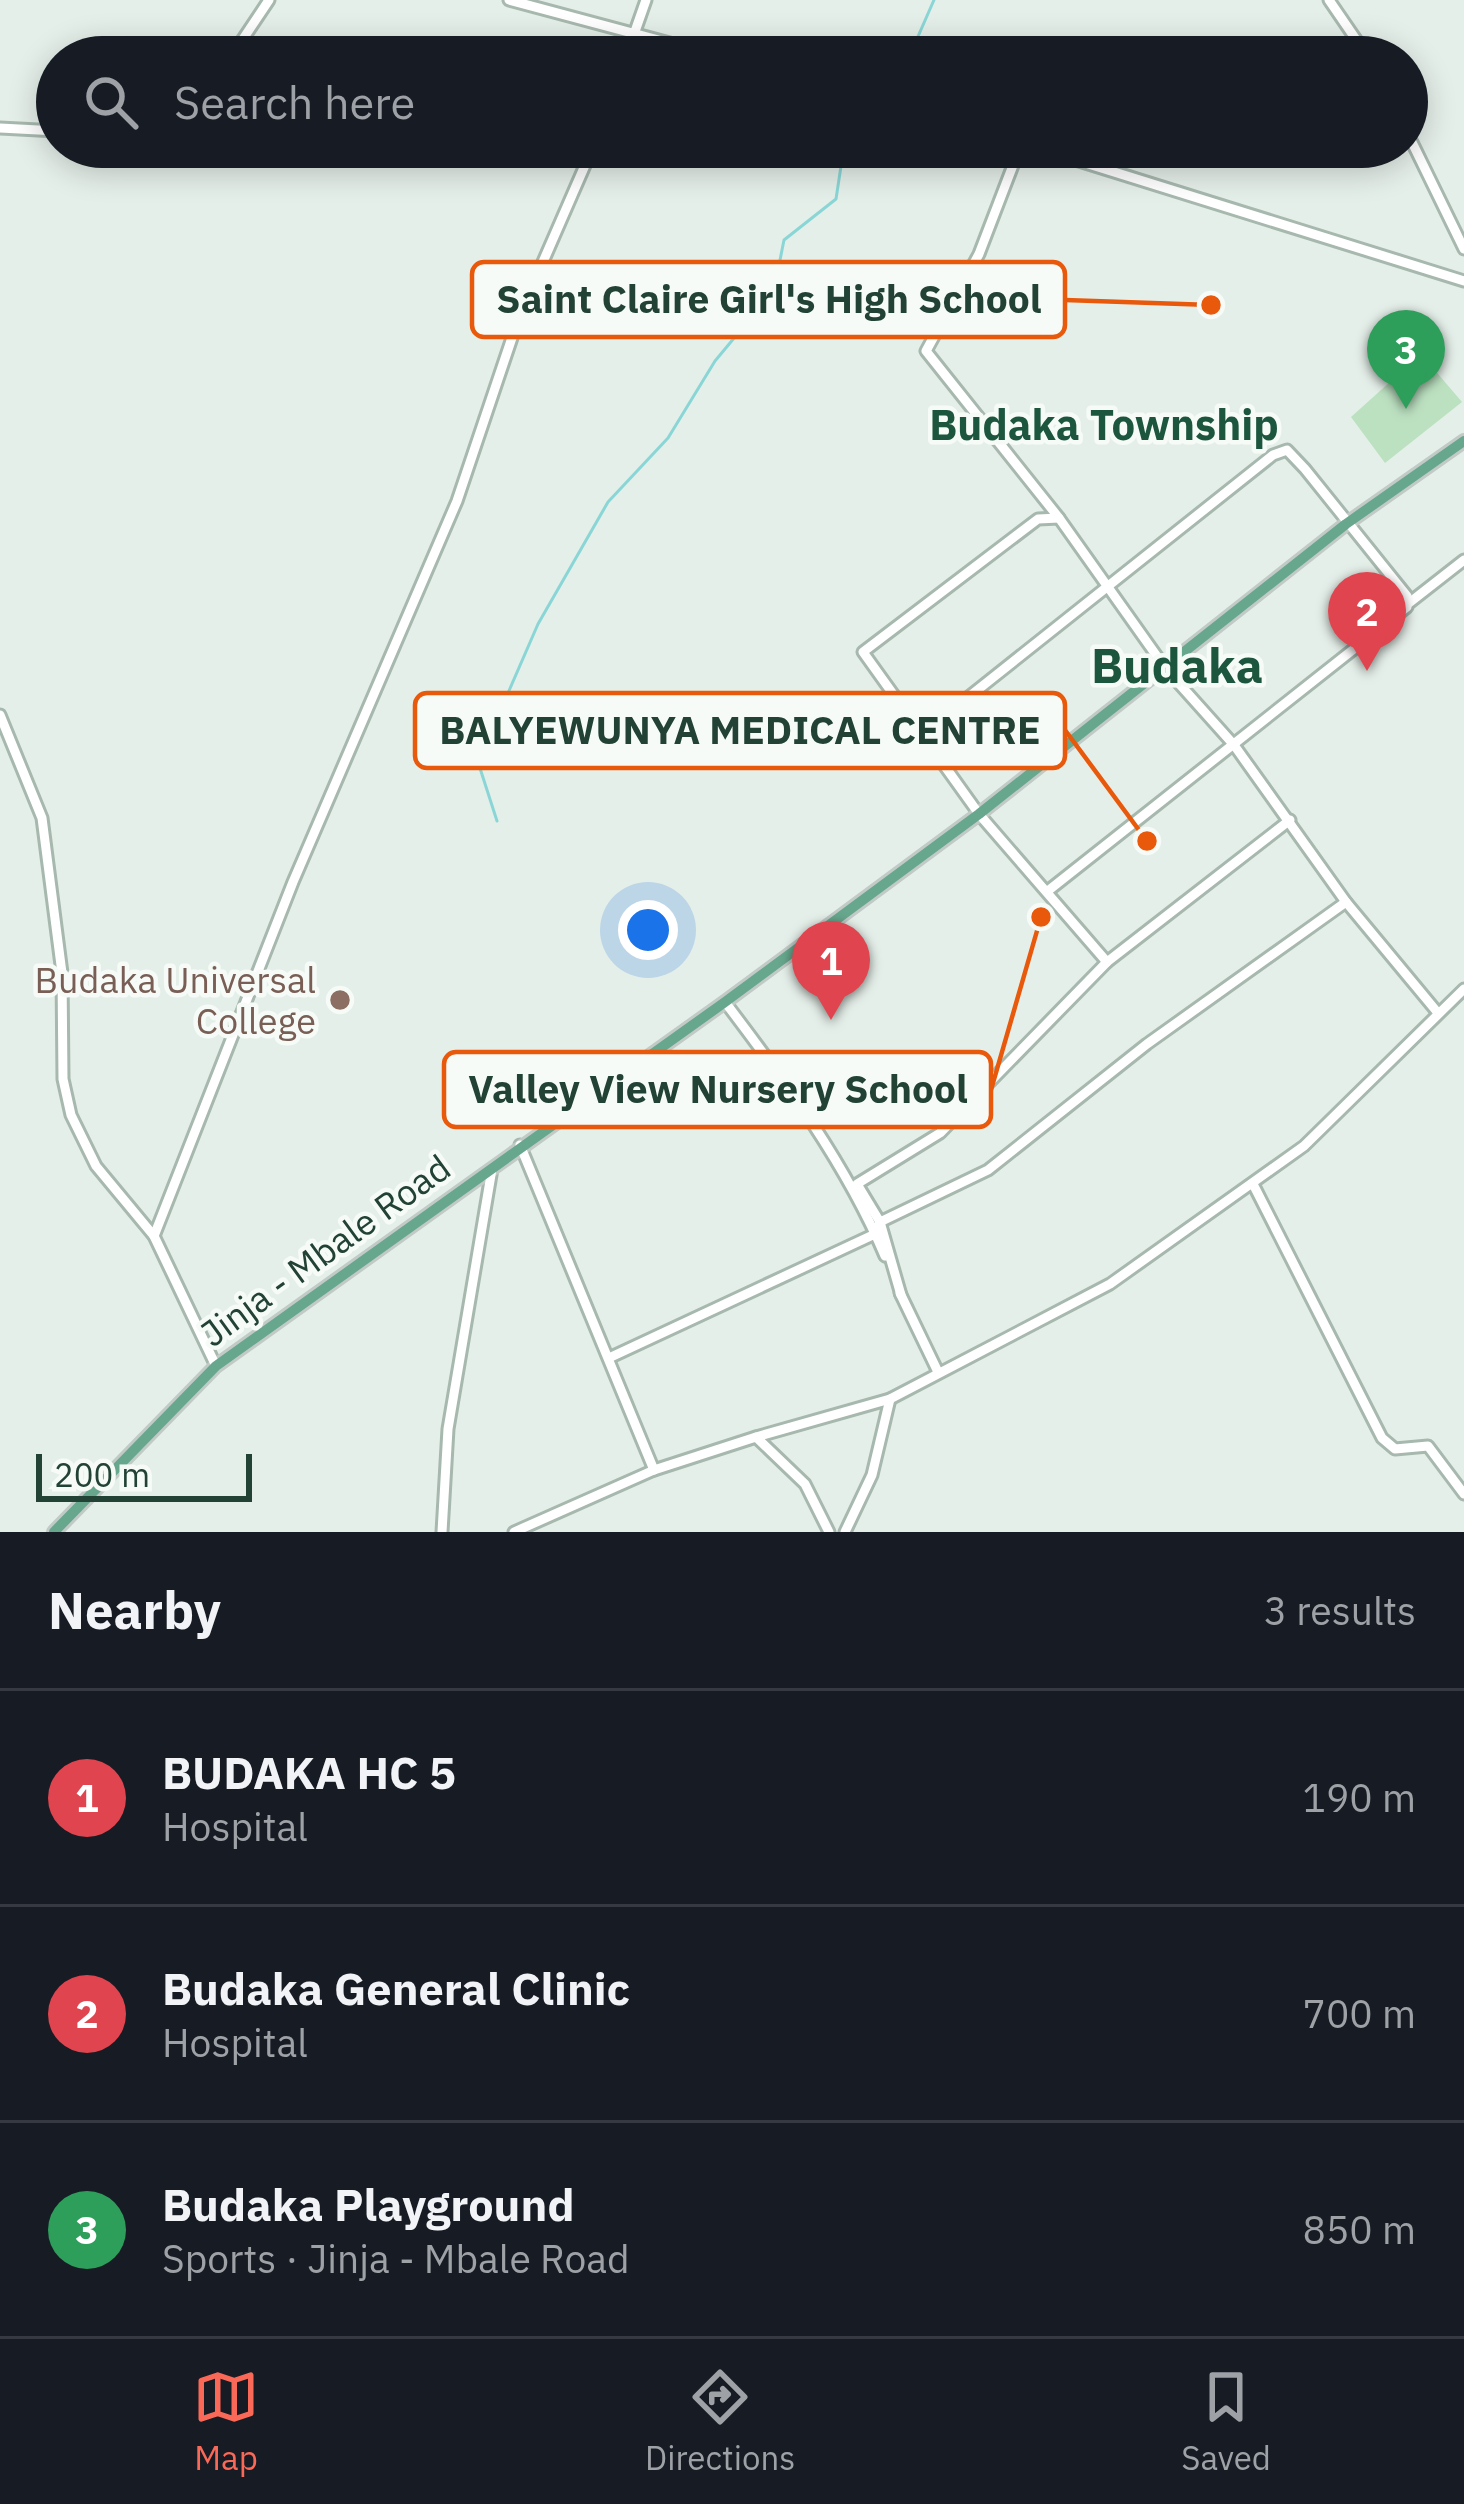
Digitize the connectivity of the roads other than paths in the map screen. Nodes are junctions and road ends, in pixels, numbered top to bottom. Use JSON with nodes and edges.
{"nodes":[{"id":1,"x":269,"y":0,"type":"edge"},
{"id":2,"x":509,"y":0,"type":"edge"},
{"id":3,"x":646,"y":0,"type":"edge"},
{"id":4,"x":1329,"y":0,"type":"edge"},
{"id":5,"x":634,"y":32,"type":"junction"},
{"id":6,"x":245,"y":36,"type":"edge"},
{"id":7,"x":633,"y":36,"type":"edge"},
{"id":8,"x":648,"y":36,"type":"edge"},
{"id":9,"x":1354,"y":36,"type":"edge"},
{"id":10,"x":0,"y":128,"type":"edge"},
{"id":11,"x":36,"y":130,"type":"edge"},
{"id":12,"x":584,"y":168,"type":"edge"},
{"id":13,"x":1012,"y":168,"type":"edge"},
{"id":14,"x":1101,"y":168,"type":"edge"},
{"id":15,"x":1425,"y":168,"type":"edge"},
{"id":16,"x":1464,"y":249,"type":"edge"},
{"id":17,"x":1464,"y":281,"type":"edge"},
{"id":18,"x":1464,"y":441,"type":"edge"},
{"id":19,"x":1059,"y":518,"type":"junction"},
{"id":20,"x":1346,"y":524,"type":"junction"},
{"id":21,"x":1464,"y":560,"type":"edge"},
{"id":22,"x":1105,"y":590,"type":"junction"},
{"id":23,"x":1409,"y":603,"type":"junction"},
{"id":24,"x":1166,"y":669,"type":"junction"},
{"id":25,"x":0,"y":716,"type":"edge"},
{"id":26,"x":922,"y":734,"type":"junction"},
{"id":27,"x":1234,"y":745,"type":"junction"},
{"id":28,"x":979,"y":814,"type":"junction"},
{"id":29,"x":1290,"y":820,"type":"junction"},
{"id":30,"x":1049,"y":890,"type":"junction"},
{"id":31,"x":1346,"y":902,"type":"junction"},
{"id":32,"x":1107,"y":962,"type":"junction"},
{"id":33,"x":1464,"y":989,"type":"edge"},
{"id":34,"x":725,"y":1002,"type":"junction"},
{"id":35,"x":1438,"y":1013,"type":"junction"},
{"id":36,"x":520,"y":1145,"type":"junction"},
{"id":37,"x":493,"y":1163,"type":"junction"},
{"id":38,"x":1254,"y":1186,"type":"junction"},
{"id":39,"x":880,"y":1222,"type":"junction"},
{"id":40,"x":875,"y":1234,"type":"junction"},
{"id":41,"x":154,"y":1236,"type":"junction"},
{"id":42,"x":901,"y":1295,"type":"junction"},
{"id":43,"x":611,"y":1357,"type":"junction"},
{"id":44,"x":215,"y":1366,"type":"junction"},
{"id":45,"x":938,"y":1372,"type":"junction"},
{"id":46,"x":890,"y":1399,"type":"junction"},
{"id":47,"x":756,"y":1437,"type":"junction"},
{"id":48,"x":655,"y":1470,"type":"junction"},
{"id":49,"x":1464,"y":1494,"type":"edge"},
{"id":50,"x":54,"y":1532,"type":"edge"},
{"id":51,"x":442,"y":1532,"type":"edge"},
{"id":52,"x":514,"y":1532,"type":"edge"},
{"id":53,"x":829,"y":1532,"type":"edge"},
{"id":54,"x":845,"y":1532,"type":"edge"}],
"edges":[{"from":1,"to":6,"type":"street"},
{"from":2,"to":5,"type":"street"},
{"from":3,"to":5,"type":"street"},
{"from":4,"to":9,"type":"street"},
{"from":5,"to":7,"type":"street"},
{"from":5,"to":8,"type":"street"},
{"from":10,"to":11,"type":"street"},
{"from":12,"to":41,"type":"street"},
{"from":13,"to":19,"type":"street"},
{"from":14,"to":17,"type":"street"},
{"from":15,"to":16,"type":"street"},
{"from":18,"to":20,"type":"main road","name":"Jinja - Mbale Road"},
{"from":19,"to":22,"type":"street"},
{"from":19,"to":26,"type":"street"},
{"from":20,"to":22,"type":"street"},
{"from":20,"to":23,"type":"street"},
{"from":20,"to":24,"type":"main road","name":"Jinja - Mbale Road"},
{"from":21,"to":23,"type":"street"},
{"from":22,"to":24,"type":"street"},
{"from":22,"to":26,"type":"street"},
{"from":23,"to":27,"type":"street"},
{"from":24,"to":27,"type":"street"},
{"from":24,"to":28,"type":"main road","name":"Jinja - Mbale Road"},
{"from":25,"to":41,"type":"street"},
{"from":26,"to":28,"type":"street"},
{"from":27,"to":29,"type":"street"},
{"from":27,"to":30,"type":"street"},
{"from":28,"to":30,"type":"street"},
{"from":28,"to":34,"type":"main road","name":"Jinja - Mbale Road"},
{"from":29,"to":31,"type":"street"},
{"from":29,"to":32,"type":"street"},
{"from":30,"to":32,"type":"street"},
{"from":31,"to":35,"type":"street"},
{"from":31,"to":39,"type":"street"},
{"from":32,"to":39,"type":"street"},
{"from":33,"to":35,"type":"street"},
{"from":34,"to":36,"type":"main road","name":"Jinja - Mbale Road"},
{"from":34,"to":40,"type":"street"},
{"from":35,"to":38,"type":"street"},
{"from":36,"to":37,"type":"main road","name":"Jinja - Mbale Road"},
{"from":36,"to":43,"type":"street"},
{"from":37,"to":44,"type":"main road","name":"Jinja - Mbale Road"},
{"from":37,"to":51,"type":"street"},
{"from":38,"to":45,"type":"street"},
{"from":38,"to":49,"type":"street"},
{"from":39,"to":40,"type":"street"},
{"from":39,"to":42,"type":"street"},
{"from":40,"to":42,"type":"street"},
{"from":40,"to":43,"type":"street"},
{"from":41,"to":44,"type":"street"},
{"from":42,"to":45,"type":"street"},
{"from":43,"to":48,"type":"street"},
{"from":44,"to":50,"type":"main road","name":"Jinja - Mbale Road"},
{"from":45,"to":46,"type":"street"},
{"from":46,"to":47,"type":"street"},
{"from":46,"to":54,"type":"street"},
{"from":47,"to":48,"type":"street"},
{"from":47,"to":53,"type":"street"},
{"from":48,"to":52,"type":"street"}]}
